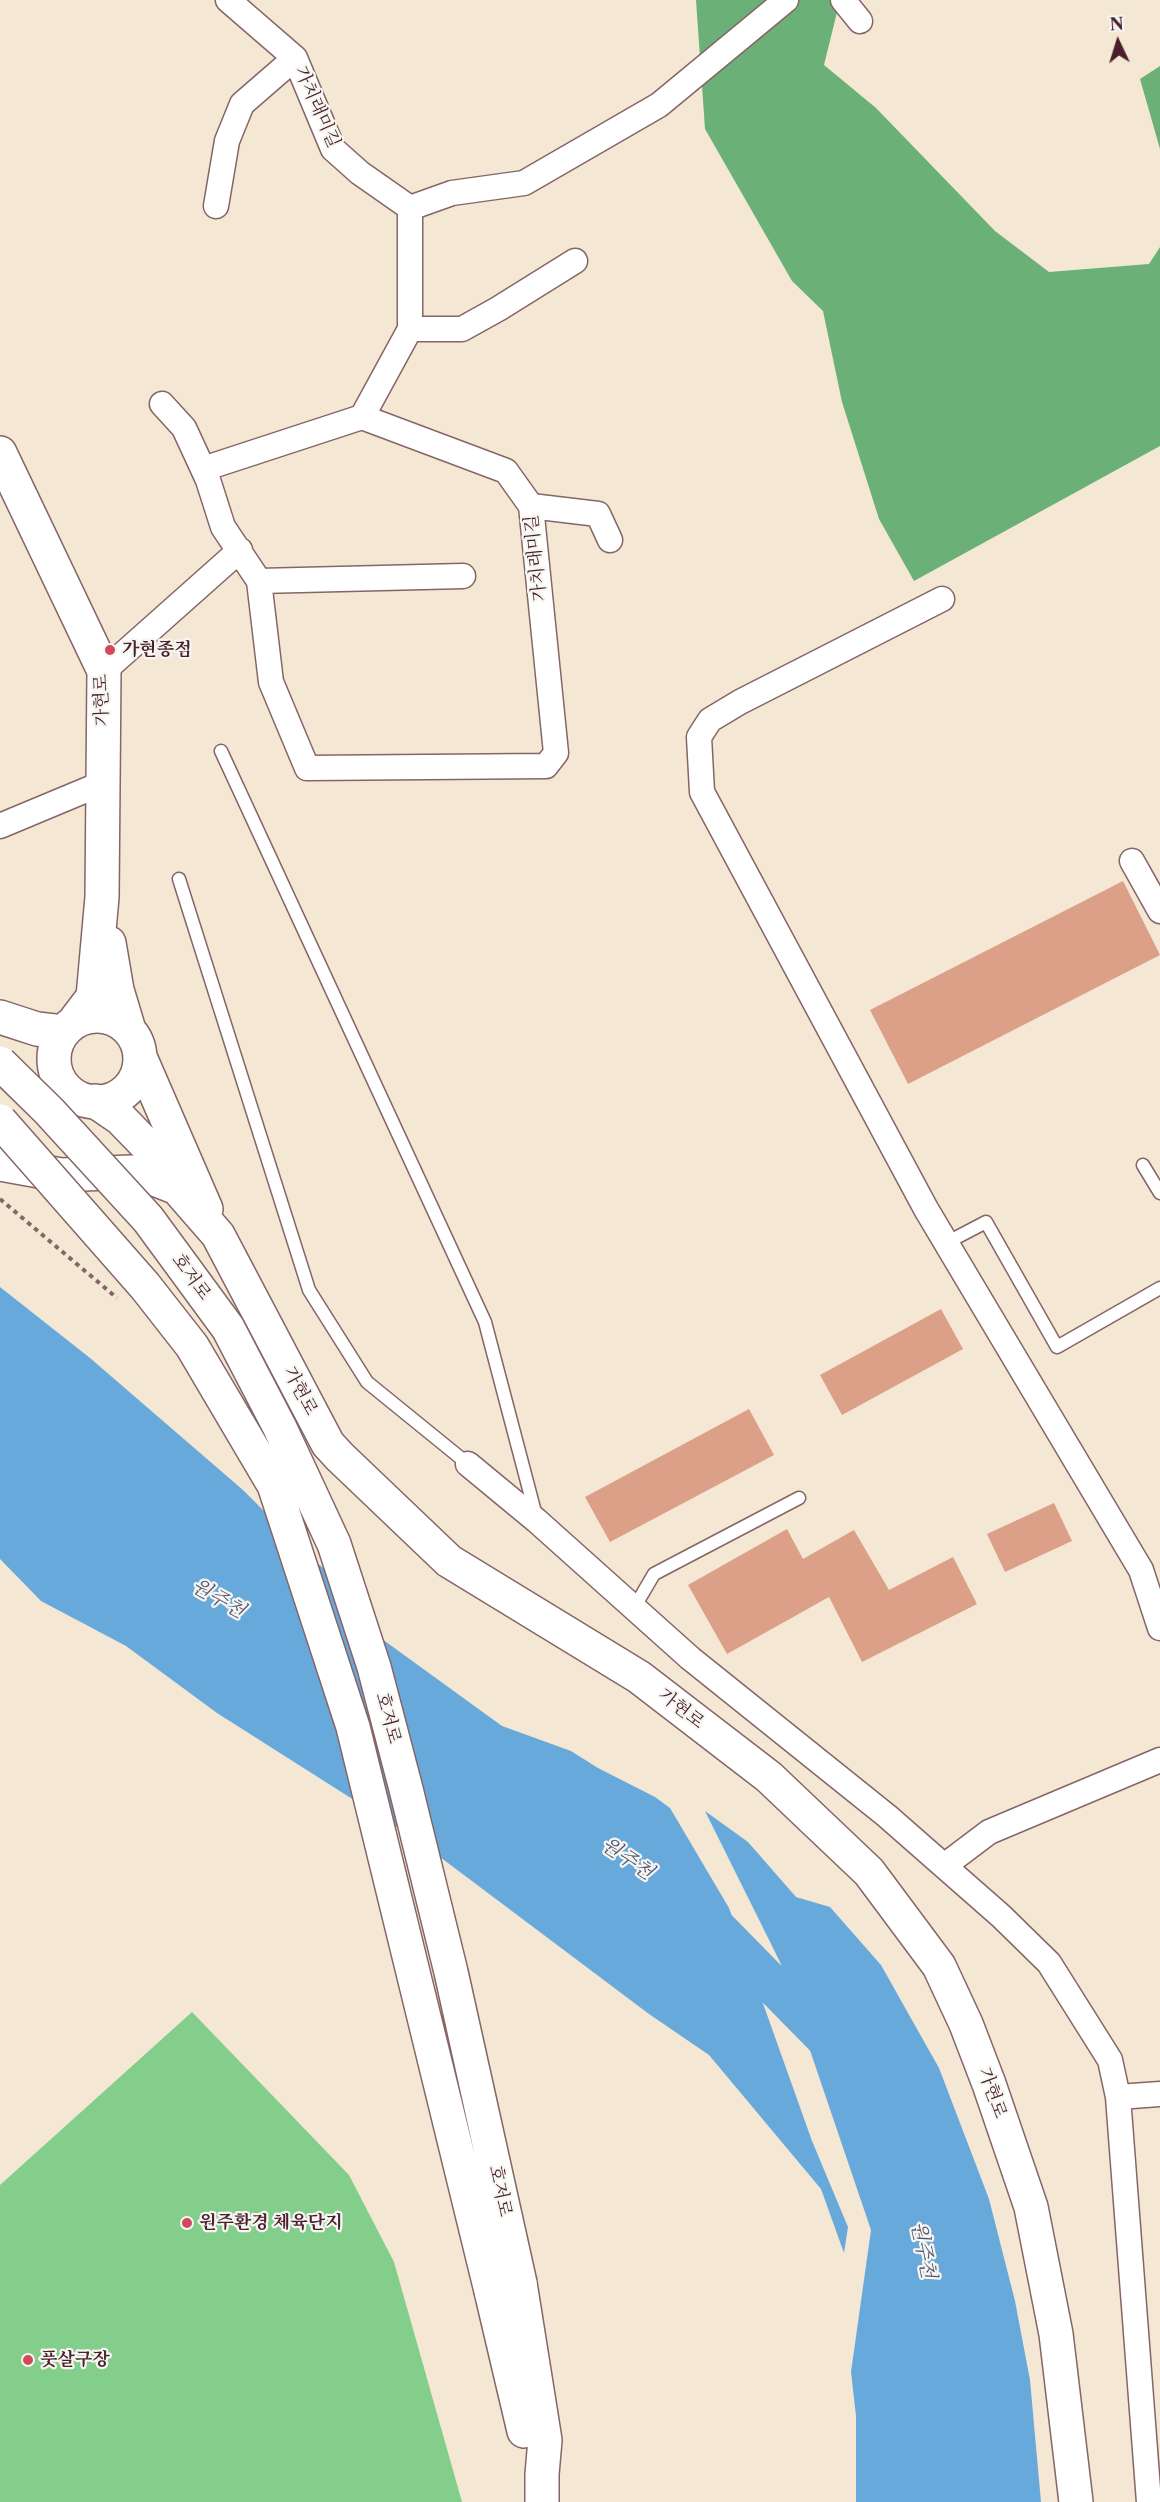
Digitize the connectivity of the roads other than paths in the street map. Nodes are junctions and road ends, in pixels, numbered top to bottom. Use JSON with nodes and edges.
{"nodes":[{"id":1,"x":228,"y":0,"type":"edge"},
{"id":2,"x":786,"y":0,"type":"edge"},
{"id":3,"x":843,"y":0,"type":"edge"},
{"id":4,"x":860,"y":21,"type":"dead end"},
{"id":5,"x":295,"y":58,"type":"junction"},
{"id":6,"x":216,"y":206,"type":"dead end"},
{"id":7,"x":410,"y":208,"type":"junction"},
{"id":8,"x":575,"y":261,"type":"dead end"},
{"id":9,"x":410,"y":329,"type":"junction"},
{"id":10,"x":162,"y":404,"type":"dead end"},
{"id":11,"x":362,"y":417,"type":"junction"},
{"id":12,"x":0,"y":453,"type":"edge"},
{"id":13,"x":203,"y":469,"type":"junction"},
{"id":14,"x":531,"y":506,"type":"junction"},
{"id":15,"x":610,"y":540,"type":"dead end"},
{"id":16,"x":240,"y":550,"type":"junction"},
{"id":17,"x":463,"y":576,"type":"dead end"},
{"id":18,"x":259,"y":581,"type":"junction"},
{"id":19,"x":942,"y":599,"type":"dead end"},
{"id":20,"x":104,"y":671,"type":"junction"},
{"id":21,"x":221,"y":751,"type":"dead end"},
{"id":22,"x":103,"y":783,"type":"junction"},
{"id":23,"x":0,"y":826,"type":"edge"},
{"id":24,"x":1132,"y":861,"type":"dead end"},
{"id":25,"x":179,"y":879,"type":"dead end"},
{"id":26,"x":102,"y":897,"type":"junction"},
{"id":27,"x":1160,"y":911,"type":"edge"},
{"id":28,"x":0,"y":1017,"type":"edge"},
{"id":29,"x":69,"y":1027,"type":"junction"},
{"id":30,"x":134,"y":1043,"type":"junction"},
{"id":31,"x":0,"y":1064,"type":"edge"},
{"id":32,"x":95,"y":1101,"type":"junction"},
{"id":33,"x":0,"y":1120,"type":"edge"},
{"id":34,"x":0,"y":1164,"type":"edge"},
{"id":35,"x":1143,"y":1165,"type":"dead end"},
{"id":36,"x":177,"y":1188,"type":"junction"},
{"id":37,"x":1160,"y":1193,"type":"edge"},
{"id":38,"x":218,"y":1235,"type":"junction"},
{"id":39,"x":946,"y":1243,"type":"junction"},
{"id":40,"x":1160,"y":1288,"type":"edge"},
{"id":41,"x":468,"y":1464,"type":"joint"},
{"id":42,"x":799,"y":1498,"type":"dead end"},
{"id":43,"x":537,"y":1521,"type":"junction"},
{"id":44,"x":1150,"y":1566,"type":"edge"},
{"id":45,"x":634,"y":1608,"type":"junction"},
{"id":46,"x":1160,"y":1628,"type":"edge"},
{"id":47,"x":1160,"y":1760,"type":"edge"},
{"id":48,"x":944,"y":1866,"type":"junction"},
{"id":49,"x":1160,"y":2094,"type":"edge"},
{"id":50,"x":1118,"y":2097,"type":"junction"},
{"id":51,"x":506,"y":2287,"type":"junction"},
{"id":52,"x":542,"y":2488,"type":"edge"},
{"id":53,"x":1076,"y":2502,"type":"edge"},
{"id":54,"x":1149,"y":2502,"type":"edge"}],
"edges":[{"from":1,"to":5,"type":"street","name":"가치래미길"},
{"from":2,"to":7,"type":"street"},
{"from":3,"to":4,"type":"street"},
{"from":5,"to":6,"type":"street"},
{"from":5,"to":7,"type":"street","name":"가치래미길"},
{"from":7,"to":9,"type":"street"},
{"from":8,"to":9,"type":"street"},
{"from":9,"to":11,"type":"street"},
{"from":10,"to":13,"type":"street","name":"가치래미길"},
{"from":11,"to":13,"type":"street"},
{"from":11,"to":14,"type":"street","name":"가치래미길"},
{"from":12,"to":20,"type":"street","name":"가현로"},
{"from":13,"to":16,"type":"street","name":"가치래미길"},
{"from":14,"to":15,"type":"street"},
{"from":14,"to":18,"type":"street","name":"가치래미길"},
{"from":16,"to":18,"type":"street","name":"가치래미길"},
{"from":16,"to":20,"type":"street"},
{"from":17,"to":18,"type":"street"},
{"from":19,"to":39,"type":"street"},
{"from":20,"to":22,"type":"street","name":"가현로"},
{"from":21,"to":43,"type":"lane"},
{"from":22,"to":23,"type":"street"},
{"from":22,"to":26,"type":"street","name":"가현로"},
{"from":24,"to":27,"type":"street"},
{"from":25,"to":41,"type":"lane"},
{"from":26,"to":29,"type":"street"},
{"from":26,"to":30,"type":"street"},
{"from":28,"to":29,"type":"street"},
{"from":29,"to":30,"type":"street"},
{"from":29,"to":32,"type":"street"},
{"from":30,"to":32,"type":"street"},
{"from":30,"to":38,"type":"street"},
{"from":31,"to":51,"type":"street","name":"호저로","bridge":true},
{"from":32,"to":36,"type":"street"},
{"from":33,"to":51,"type":"street","name":"호저로","bridge":true},
{"from":34,"to":36,"type":"street","name":"가현로"},
{"from":35,"to":37,"type":"lane"},
{"from":36,"to":38,"type":"street","name":"가현로"},
{"from":38,"to":53,"type":"street","name":"가현로"},
{"from":39,"to":40,"type":"lane"},
{"from":39,"to":44,"type":"street"},
{"from":41,"to":43,"type":"street"},
{"from":42,"to":45,"type":"lane"},
{"from":43,"to":45,"type":"street"},
{"from":44,"to":46,"type":"street"},
{"from":45,"to":48,"type":"street"},
{"from":47,"to":48,"type":"street"},
{"from":48,"to":50,"type":"street"},
{"from":49,"to":50,"type":"street"},
{"from":50,"to":54,"type":"street"},
{"from":51,"to":52,"type":"street","name":"호저로"}]}
